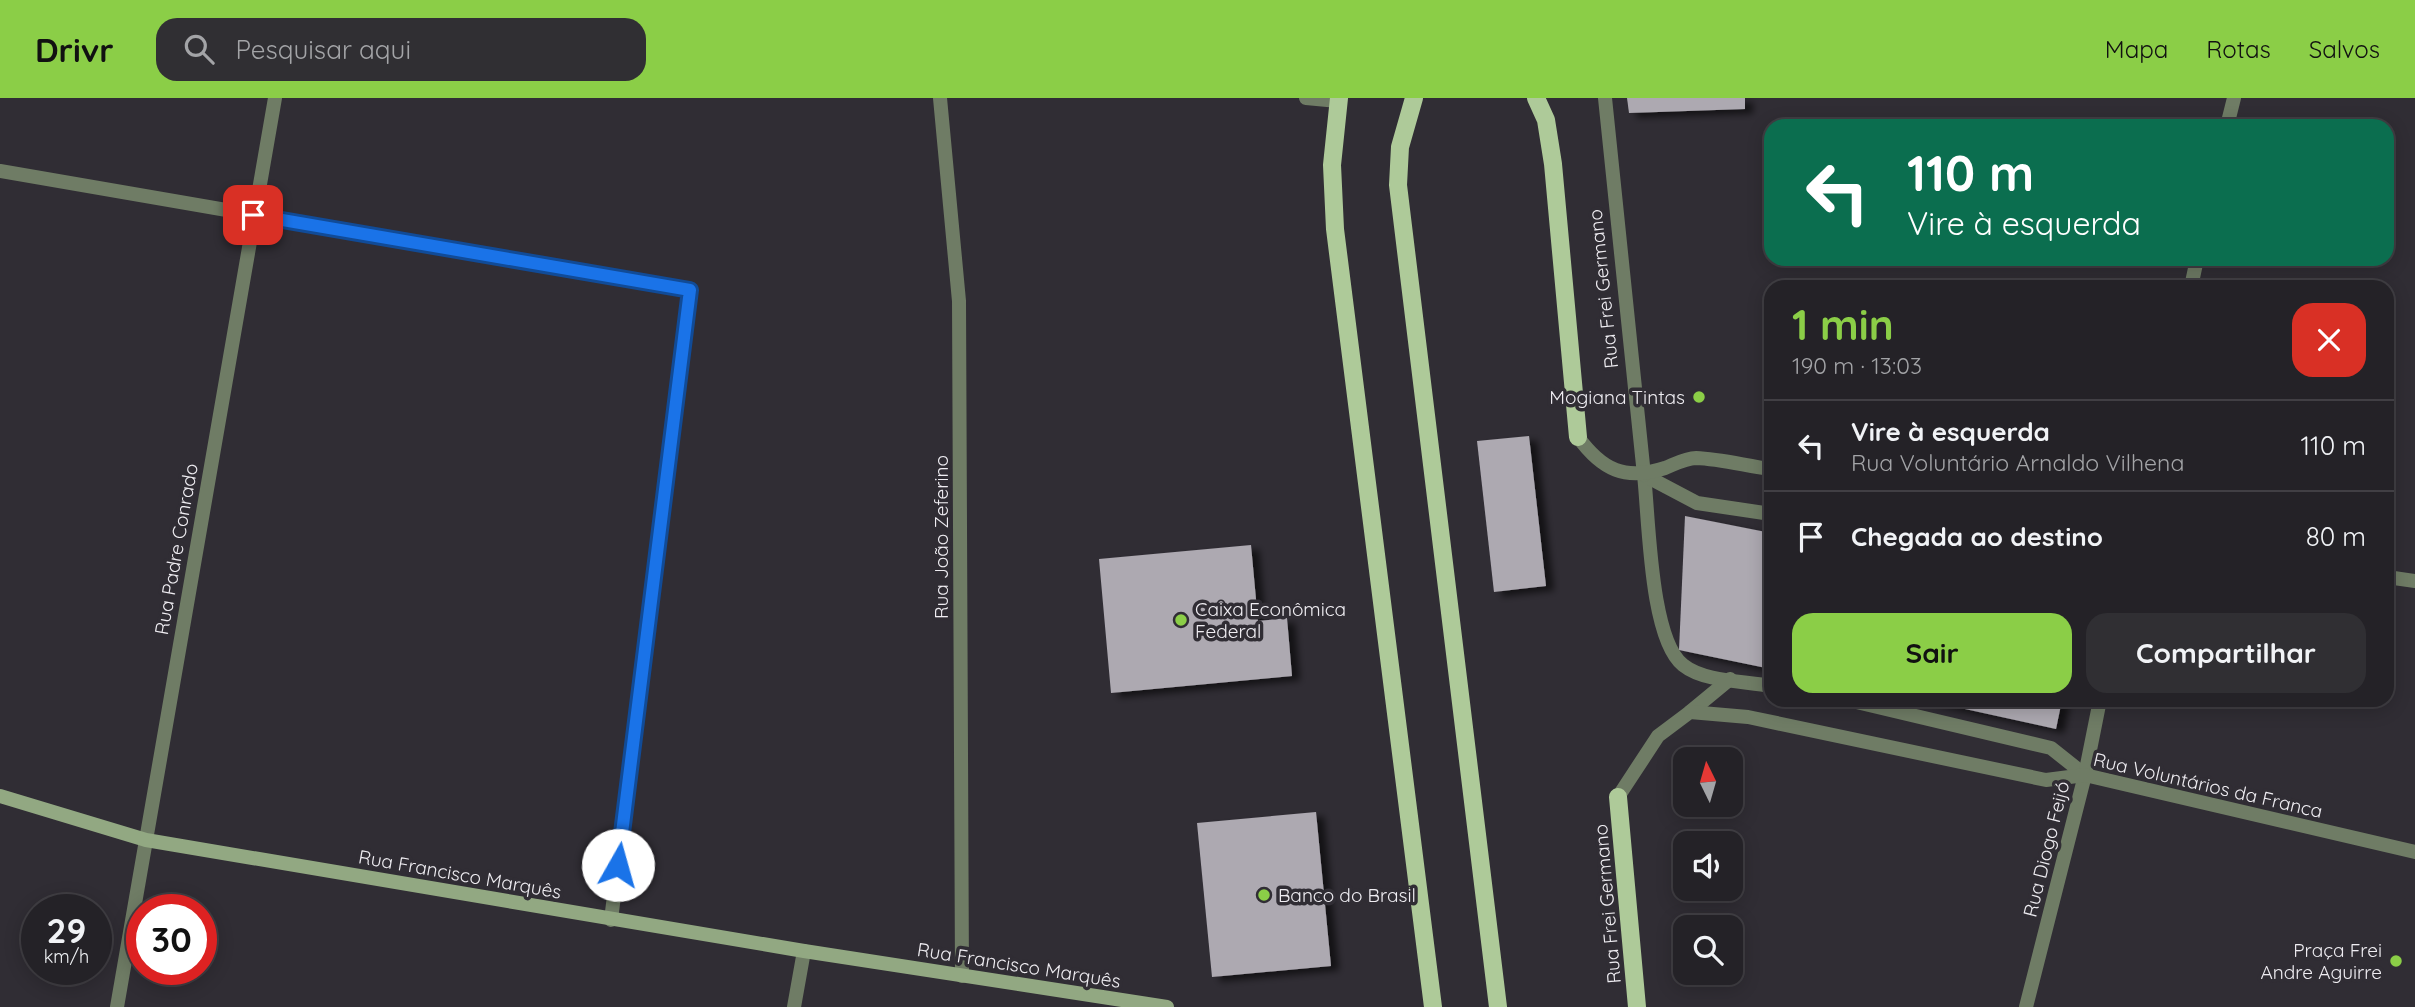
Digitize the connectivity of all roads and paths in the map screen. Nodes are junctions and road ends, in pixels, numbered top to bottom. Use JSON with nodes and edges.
{"nodes":[{"id":1,"x":275,"y":98,"type":"edge"},
{"id":2,"x":940,"y":98,"type":"edge"},
{"id":3,"x":1307,"y":98,"type":"edge"},
{"id":4,"x":1414,"y":98,"type":"edge"},
{"id":5,"x":1536,"y":98,"type":"edge"},
{"id":6,"x":1605,"y":98,"type":"edge"},
{"id":7,"x":2234,"y":98,"type":"edge"},
{"id":8,"x":1338,"y":100,"type":"edge"},
{"id":9,"x":2229,"y":119,"type":"edge"},
{"id":10,"x":0,"y":171,"type":"edge"},
{"id":11,"x":253,"y":215,"type":"junction"},
{"id":12,"x":1578,"y":437,"type":"joint"},
{"id":13,"x":1764,"y":468,"type":"edge"},
{"id":14,"x":1644,"y":475,"type":"junction"},
{"id":15,"x":1764,"y":513,"type":"edge"},
{"id":16,"x":2394,"y":578,"type":"edge"},
{"id":17,"x":2415,"y":581,"type":"edge"},
{"id":18,"x":1730,"y":679,"type":"junction"},
{"id":19,"x":1764,"y":685,"type":"edge"},
{"id":20,"x":1878,"y":707,"type":"edge"},
{"id":21,"x":2099,"y":707,"type":"edge"},
{"id":22,"x":1690,"y":712,"type":"junction"},
{"id":23,"x":2085,"y":775,"type":"junction"},
{"id":24,"x":0,"y":796,"type":"edge"},
{"id":25,"x":1618,"y":797,"type":"joint"},
{"id":26,"x":146,"y":840,"type":"junction"},
{"id":27,"x":2415,"y":852,"type":"edge"},
{"id":28,"x":611,"y":920,"type":"junction"},
{"id":29,"x":804,"y":951,"type":"junction"},
{"id":30,"x":962,"y":976,"type":"junction"},
{"id":31,"x":117,"y":1007,"type":"edge"},
{"id":32,"x":794,"y":1007,"type":"edge"},
{"id":33,"x":1167,"y":1007,"type":"edge"},
{"id":34,"x":1433,"y":1007,"type":"edge"},
{"id":35,"x":1498,"y":1007,"type":"edge"},
{"id":36,"x":1637,"y":1007,"type":"edge"},
{"id":37,"x":2026,"y":1007,"type":"edge"}],
"edges":[{"from":1,"to":11,"type":"street","name":"Rua Padre Conrado"},
{"from":2,"to":30,"type":"street","name":"Rua João Zeferino"},
{"from":3,"to":8,"type":"street"},
{"from":4,"to":35,"type":"main road"},
{"from":5,"to":12,"type":"main road","name":"Rua Frei Germano"},
{"from":6,"to":14,"type":"street","name":"Rua Frei Germano"},
{"from":7,"to":9,"type":"street"},
{"from":8,"to":34,"type":"main road"},
{"from":10,"to":11,"type":"street"},
{"from":11,"to":26,"type":"street","name":"Rua Padre Conrado"},
{"from":11,"to":28,"type":"street"},
{"from":12,"to":14,"type":"street"},
{"from":13,"to":14,"type":"street"},
{"from":14,"to":15,"type":"street"},
{"from":14,"to":18,"type":"street","name":"Rua Frei Germano"},
{"from":16,"to":17,"type":"street"},
{"from":18,"to":19,"type":"street","name":"Rua Frei Germano"},
{"from":18,"to":22,"type":"street"},
{"from":20,"to":23,"type":"street"},
{"from":21,"to":23,"type":"street","name":"Rua Diogo Feijó"},
{"from":22,"to":23,"type":"street","name":"Rua Voluntários da Franca"},
{"from":22,"to":25,"type":"street"},
{"from":23,"to":27,"type":"street","name":"Rua Voluntários da Franca"},
{"from":23,"to":37,"type":"street","name":"Rua Diogo Feijó"},
{"from":24,"to":26,"type":"main road","name":"Rua Francisco Marquês"},
{"from":25,"to":36,"type":"main road","name":"Rua Frei Germano"},
{"from":26,"to":28,"type":"main road","name":"Rua Francisco Marquês"},
{"from":26,"to":31,"type":"street","name":"Rua Padre Conrado"},
{"from":28,"to":29,"type":"main road","name":"Rua Francisco Marquês"},
{"from":29,"to":30,"type":"main road","name":"Rua Francisco Marquês"},
{"from":29,"to":32,"type":"street"},
{"from":30,"to":33,"type":"main road","name":"Rua Francisco Marquês"}]}
